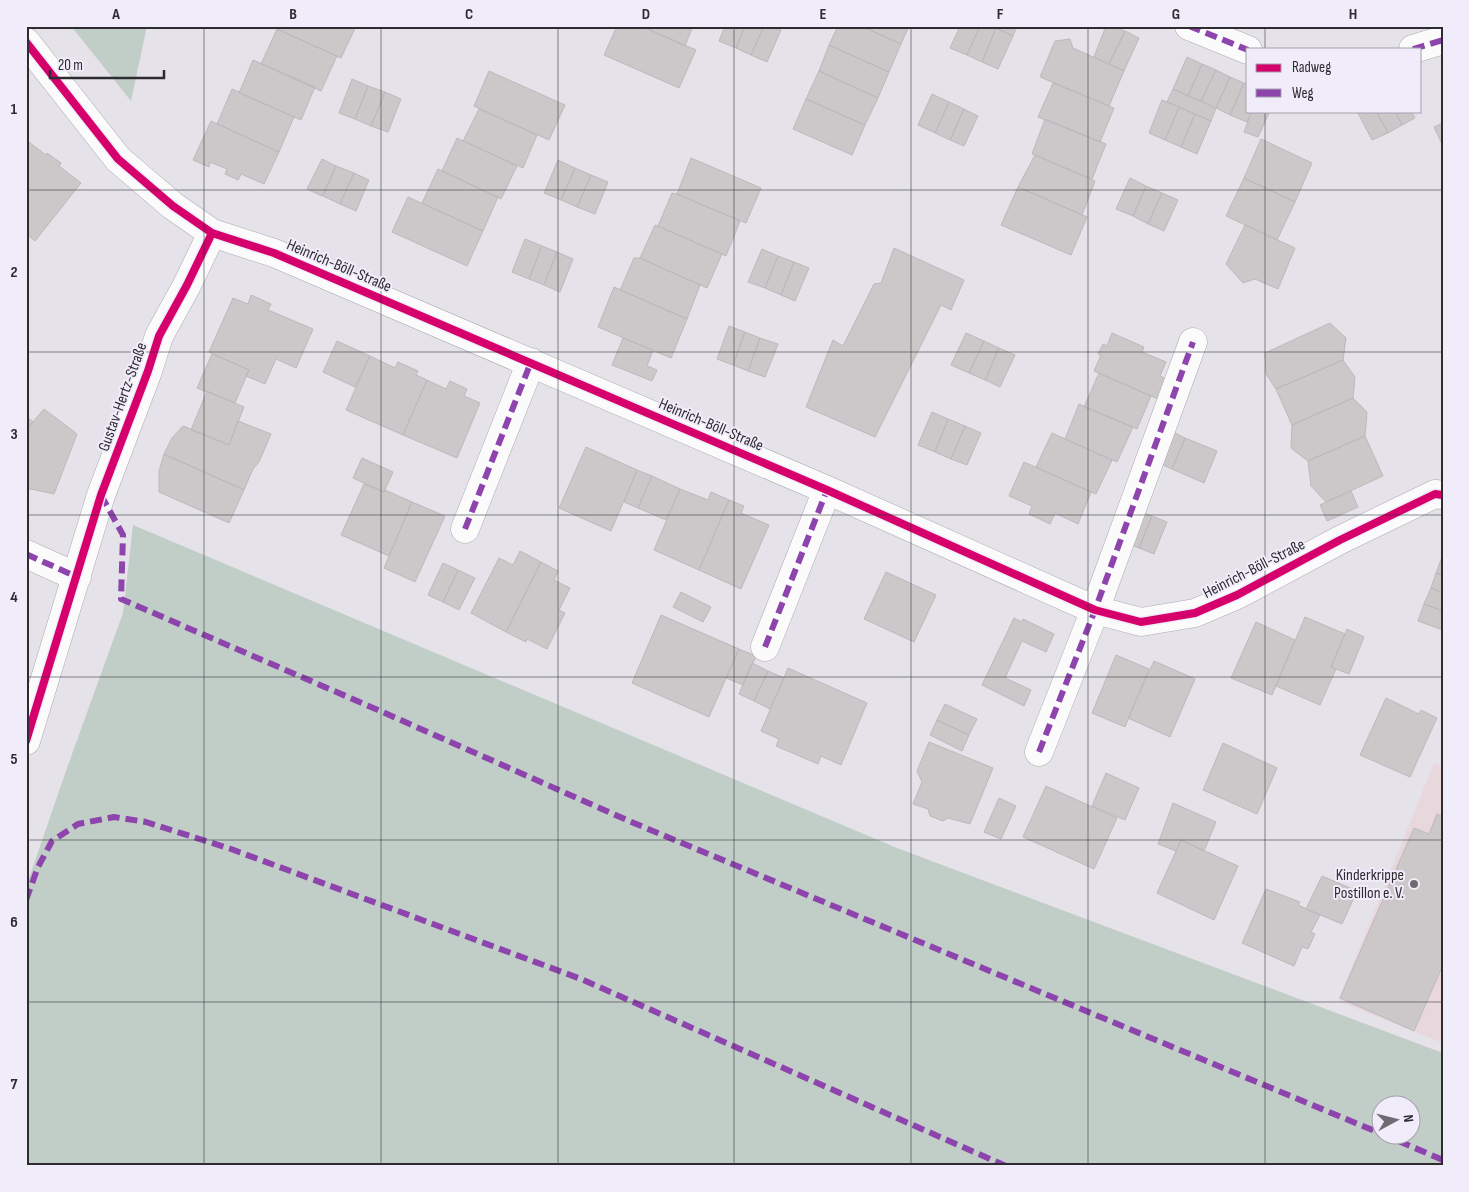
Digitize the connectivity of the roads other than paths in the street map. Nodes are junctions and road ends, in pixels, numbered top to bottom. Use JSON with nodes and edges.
{"nodes":[{"id":1,"x":1189,"y":26,"type":"edge"},
{"id":2,"x":1443,"y":40,"type":"edge"},
{"id":3,"x":26,"y":42,"type":"edge"},
{"id":4,"x":1416,"y":48,"type":"edge"},
{"id":5,"x":1246,"y":49,"type":"edge"},
{"id":6,"x":212,"y":233,"type":"junction"},
{"id":7,"x":1193,"y":342,"type":"dead end"},
{"id":8,"x":531,"y":362,"type":"junction"},
{"id":9,"x":827,"y":490,"type":"junction"},
{"id":10,"x":1443,"y":495,"type":"edge"},
{"id":11,"x":465,"y":529,"type":"dead end"},
{"id":12,"x":26,"y":554,"type":"edge"},
{"id":13,"x":77,"y":577,"type":"junction"},
{"id":14,"x":1095,"y":610,"type":"junction"},
{"id":15,"x":765,"y":647,"type":"dead end"},
{"id":16,"x":26,"y":741,"type":"edge"},
{"id":17,"x":1039,"y":752,"type":"dead end"}],
"edges":[{"from":1,"to":5,"type":"street"},
{"from":2,"to":4,"type":"street"},
{"from":3,"to":6,"type":"street","name":"Heinrich-Böll-Straße"},
{"from":6,"to":8,"type":"street","name":"Heinrich-Böll-Straße"},
{"from":6,"to":13,"type":"street","name":"Gustav-Hertz-Straße"},
{"from":7,"to":14,"type":"street"},
{"from":8,"to":9,"type":"street","name":"Heinrich-Böll-Straße"},
{"from":8,"to":11,"type":"street"},
{"from":9,"to":14,"type":"street","name":"Heinrich-Böll-Straße"},
{"from":9,"to":15,"type":"street"},
{"from":10,"to":14,"type":"street","name":"Heinrich-Böll-Straße"},
{"from":12,"to":13,"type":"street"},
{"from":13,"to":16,"type":"street","name":"Gustav-Hertz-Straße"},
{"from":14,"to":17,"type":"street"}]}
